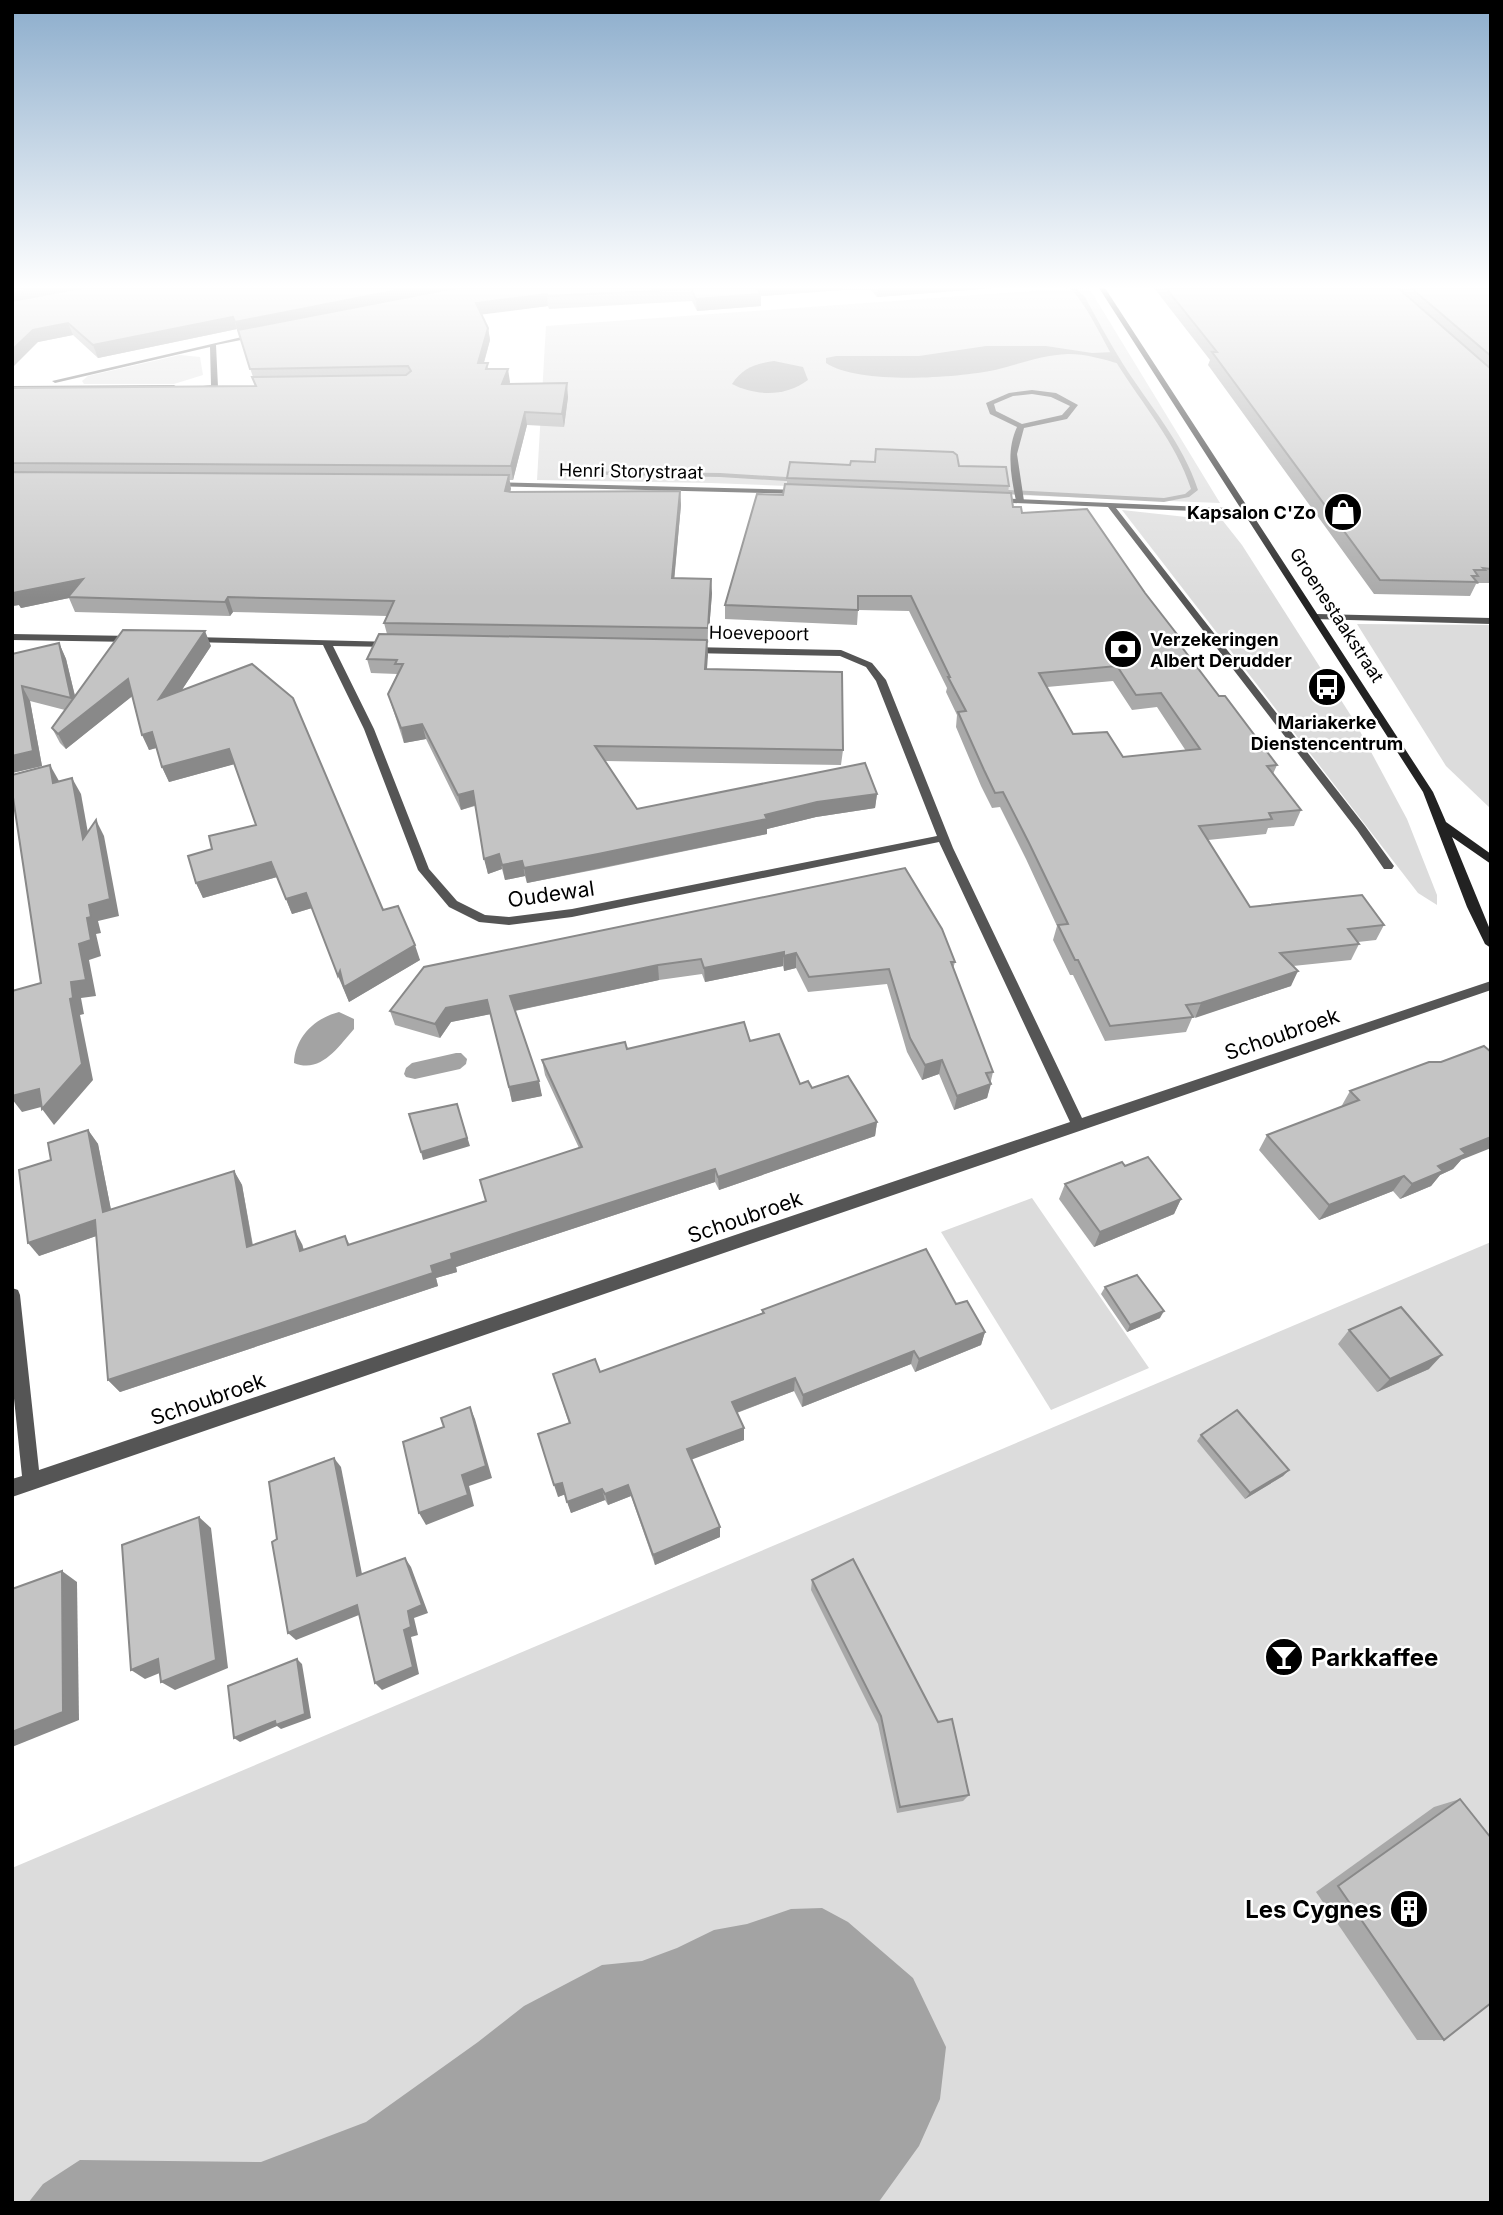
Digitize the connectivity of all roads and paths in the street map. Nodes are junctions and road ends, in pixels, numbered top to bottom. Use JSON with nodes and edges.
{"nodes":[{"id":1,"x":1037,"y":391,"type":"edge"},
{"id":2,"x":1041,"y":391,"type":"edge"},
{"id":3,"x":1170,"y":391,"type":"edge"},
{"id":4,"x":1021,"y":426,"type":"junction"},
{"id":5,"x":477,"y":484,"type":"edge"},
{"id":6,"x":812,"y":492,"type":"edge"},
{"id":7,"x":1019,"y":495,"type":"junction"},
{"id":8,"x":978,"y":499,"type":"edge"},
{"id":9,"x":1110,"y":505,"type":"junction"},
{"id":10,"x":1248,"y":511,"type":"junction"},
{"id":11,"x":1317,"y":617,"type":"junction"},
{"id":12,"x":1491,"y":621,"type":"edge"},
{"id":13,"x":12,"y":637,"type":"edge"},
{"id":14,"x":141,"y":639,"type":"edge"},
{"id":15,"x":182,"y":640,"type":"edge"},
{"id":16,"x":326,"y":642,"type":"junction"},
{"id":17,"x":410,"y":644,"type":"edge"},
{"id":18,"x":673,"y":650,"type":"edge"},
{"id":19,"x":1443,"y":825,"type":"junction"},
{"id":20,"x":943,"y":838,"type":"junction"},
{"id":21,"x":1491,"y":860,"type":"edge"},
{"id":22,"x":1388,"y":866,"type":"dead end"},
{"id":23,"x":1491,"y":944,"type":"edge"},
{"id":24,"x":1491,"y":985,"type":"edge"},
{"id":25,"x":1079,"y":1126,"type":"junction"},
{"id":26,"x":12,"y":1295,"type":"edge"},
{"id":27,"x":31,"y":1482,"type":"junction"},
{"id":28,"x":12,"y":1488,"type":"edge"}],
"edges":[{"from":1,"to":4,"type":"street"},
{"from":2,"to":4,"type":"street"},
{"from":3,"to":10,"type":"street","name":"Groenestaakstraat"},
{"from":4,"to":7,"type":"street"},
{"from":5,"to":6,"type":"street","name":"Henri Storystraat"},
{"from":7,"to":8,"type":"street"},
{"from":7,"to":9,"type":"street"},
{"from":9,"to":10,"type":"street"},
{"from":9,"to":22,"type":"street"},
{"from":10,"to":11,"type":"street","name":"Groenestaakstraat"},
{"from":11,"to":12,"type":"street"},
{"from":11,"to":19,"type":"street","name":"Groenestaakstraat"},
{"from":13,"to":14,"type":"street"},
{"from":15,"to":16,"type":"street"},
{"from":16,"to":17,"type":"street"},
{"from":16,"to":20,"type":"street","name":"Oudewal"},
{"from":18,"to":20,"type":"street","name":"Hoevepoort"},
{"from":19,"to":21,"type":"street","name":"Groenestaakstraat"},
{"from":19,"to":23,"type":"street","name":"Groenestaakstraat"},
{"from":20,"to":25,"type":"street","name":"Hoevepoort"},
{"from":24,"to":25,"type":"street","name":"Schoubroek"},
{"from":25,"to":27,"type":"street","name":"Schoubroek"},
{"from":26,"to":27,"type":"street"},
{"from":27,"to":28,"type":"street","name":"Schoubroek"}]}
